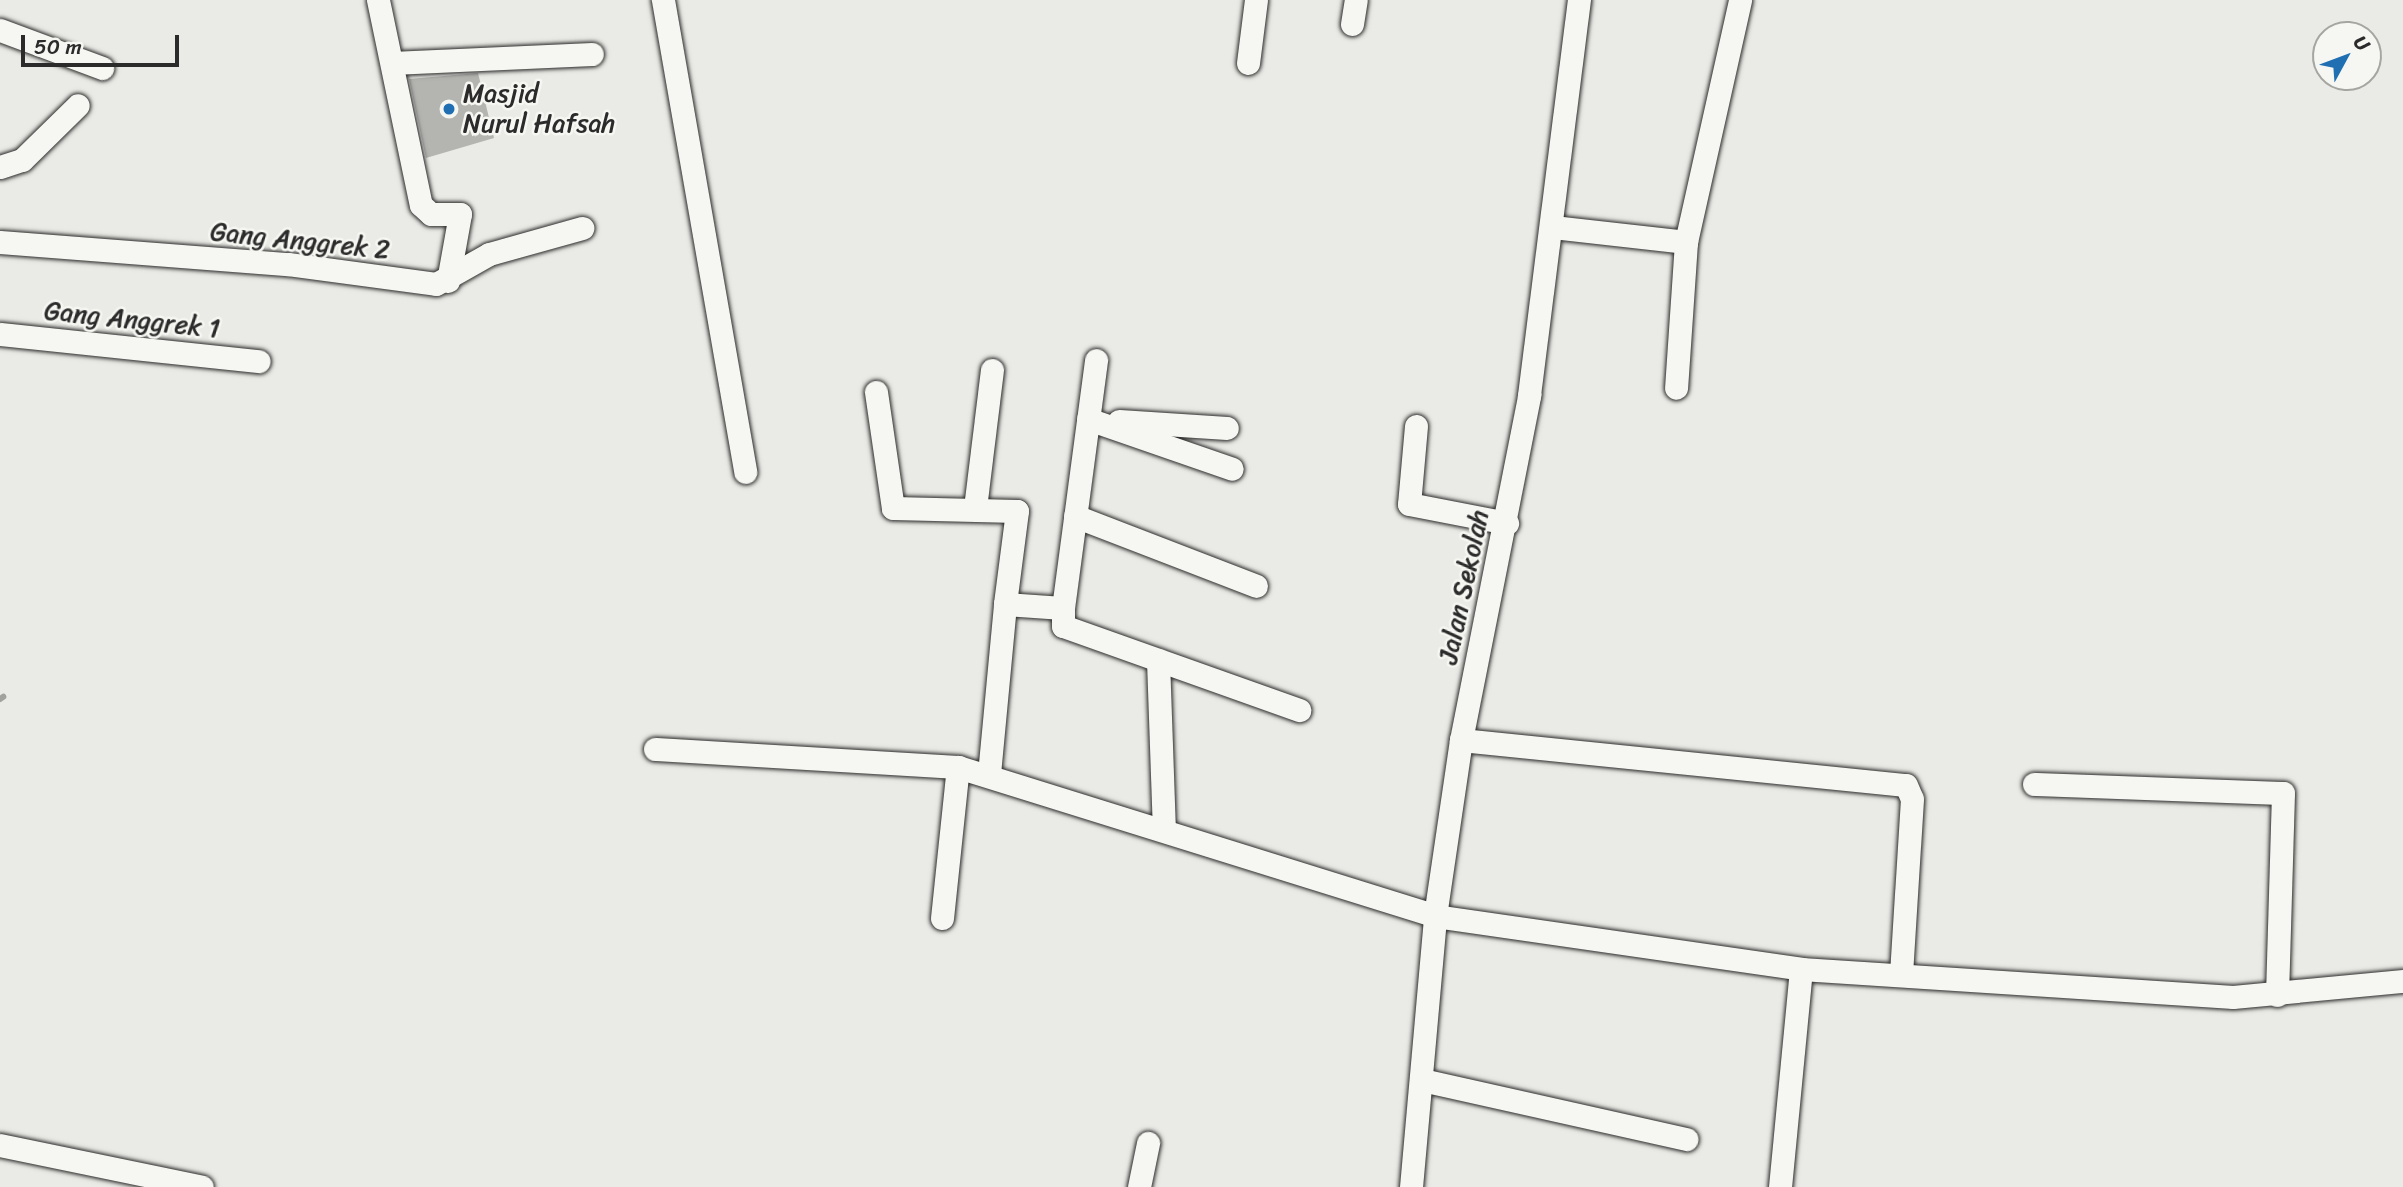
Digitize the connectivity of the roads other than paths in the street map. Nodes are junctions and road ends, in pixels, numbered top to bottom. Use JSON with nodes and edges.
{"nodes":[{"id":1,"x":378,"y":0,"type":"edge"},
{"id":2,"x":663,"y":0,"type":"edge"},
{"id":3,"x":1256,"y":0,"type":"edge"},
{"id":4,"x":1356,"y":0,"type":"edge"},
{"id":5,"x":1579,"y":0,"type":"edge"},
{"id":6,"x":1740,"y":0,"type":"edge"},
{"id":7,"x":1352,"y":24,"type":"dead end"},
{"id":8,"x":0,"y":30,"type":"edge"},
{"id":9,"x":592,"y":54,"type":"dead end"},
{"id":10,"x":1248,"y":63,"type":"dead end"},
{"id":11,"x":392,"y":64,"type":"junction"},
{"id":12,"x":102,"y":68,"type":"dead end"},
{"id":13,"x":78,"y":105,"type":"dead end"},
{"id":14,"x":0,"y":167,"type":"edge"},
{"id":15,"x":1553,"y":227,"type":"junction"},
{"id":16,"x":582,"y":228,"type":"dead end"},
{"id":17,"x":0,"y":242,"type":"edge"},
{"id":18,"x":1686,"y":243,"type":"junction"},
{"id":19,"x":448,"y":281,"type":"junction"},
{"id":20,"x":0,"y":334,"type":"edge"},
{"id":21,"x":1096,"y":360,"type":"dead end"},
{"id":22,"x":259,"y":361,"type":"dead end"},
{"id":23,"x":992,"y":370,"type":"dead end"},
{"id":24,"x":1676,"y":388,"type":"dead end"},
{"id":25,"x":876,"y":392,"type":"dead end"},
{"id":26,"x":1088,"y":419,"type":"junction"},
{"id":27,"x":1416,"y":426,"type":"dead end"},
{"id":28,"x":1227,"y":428,"type":"dead end"},
{"id":29,"x":1232,"y":469,"type":"dead end"},
{"id":30,"x":745,"y":472,"type":"dead end"},
{"id":31,"x":975,"y":508,"type":"junction"},
{"id":32,"x":1075,"y":516,"type":"junction"},
{"id":33,"x":1507,"y":523,"type":"junction"},
{"id":34,"x":1256,"y":586,"type":"dead end"},
{"id":35,"x":1005,"y":604,"type":"junction"},
{"id":36,"x":1063,"y":608,"type":"junction"},
{"id":37,"x":1158,"y":660,"type":"junction"},
{"id":38,"x":1299,"y":710,"type":"dead end"},
{"id":39,"x":1461,"y":740,"type":"junction"},
{"id":40,"x":654,"y":749,"type":"dead end"},
{"id":41,"x":958,"y":767,"type":"junction"},
{"id":42,"x":989,"y":774,"type":"junction"},
{"id":43,"x":2034,"y":784,"type":"dead end"},
{"id":44,"x":1164,"y":829,"type":"junction"},
{"id":45,"x":1435,"y":916,"type":"junction"},
{"id":46,"x":942,"y":918,"type":"dead end"},
{"id":47,"x":1801,"y":969,"type":"junction"},
{"id":48,"x":1901,"y":974,"type":"junction"},
{"id":49,"x":2403,"y":982,"type":"edge"},
{"id":50,"x":2277,"y":995,"type":"junction"},
{"id":51,"x":1422,"y":1080,"type":"junction"},
{"id":52,"x":1688,"y":1139,"type":"dead end"},
{"id":53,"x":1148,"y":1143,"type":"dead end"},
{"id":54,"x":0,"y":1145,"type":"edge"},
{"id":55,"x":202,"y":1187,"type":"edge"},
{"id":56,"x":1139,"y":1187,"type":"edge"},
{"id":57,"x":1412,"y":1187,"type":"edge"},
{"id":58,"x":1780,"y":1187,"type":"edge"}],
"edges":[{"from":1,"to":11,"type":"street"},
{"from":2,"to":30,"type":"street"},
{"from":3,"to":10,"type":"street"},
{"from":4,"to":7,"type":"street"},
{"from":5,"to":15,"type":"street","name":"Jalan Sekolah"},
{"from":6,"to":18,"type":"street"},
{"from":8,"to":12,"type":"street"},
{"from":9,"to":11,"type":"street"},
{"from":11,"to":19,"type":"street"},
{"from":13,"to":14,"type":"street"},
{"from":15,"to":18,"type":"street"},
{"from":15,"to":33,"type":"street","name":"Jalan Sekolah"},
{"from":16,"to":19,"type":"street"},
{"from":17,"to":19,"type":"street","name":"Gang Anggrek 2"},
{"from":18,"to":24,"type":"street"},
{"from":20,"to":22,"type":"street","name":"Gang Anggrek 1"},
{"from":21,"to":26,"type":"street"},
{"from":23,"to":31,"type":"street"},
{"from":25,"to":31,"type":"street"},
{"from":26,"to":28,"type":"street"},
{"from":26,"to":29,"type":"street"},
{"from":26,"to":32,"type":"street"},
{"from":27,"to":33,"type":"street"},
{"from":31,"to":35,"type":"street"},
{"from":32,"to":34,"type":"street"},
{"from":32,"to":36,"type":"street"},
{"from":33,"to":39,"type":"street","name":"Jalan Sekolah"},
{"from":35,"to":36,"type":"street"},
{"from":35,"to":42,"type":"street"},
{"from":36,"to":37,"type":"street"},
{"from":37,"to":38,"type":"street"},
{"from":37,"to":44,"type":"street"},
{"from":39,"to":45,"type":"street","name":"Jalan Sekolah"},
{"from":39,"to":48,"type":"street"},
{"from":40,"to":41,"type":"street"},
{"from":41,"to":42,"type":"street"},
{"from":41,"to":46,"type":"street"},
{"from":42,"to":44,"type":"street"},
{"from":43,"to":50,"type":"street"},
{"from":44,"to":45,"type":"street"},
{"from":45,"to":47,"type":"street"},
{"from":45,"to":51,"type":"street","name":"Jalan Sekolah"},
{"from":47,"to":48,"type":"street"},
{"from":47,"to":58,"type":"street"},
{"from":48,"to":50,"type":"street"},
{"from":49,"to":50,"type":"street"},
{"from":51,"to":52,"type":"street"},
{"from":51,"to":57,"type":"street","name":"Jalan Sekolah"},
{"from":53,"to":56,"type":"street"},
{"from":54,"to":55,"type":"street"}]}
